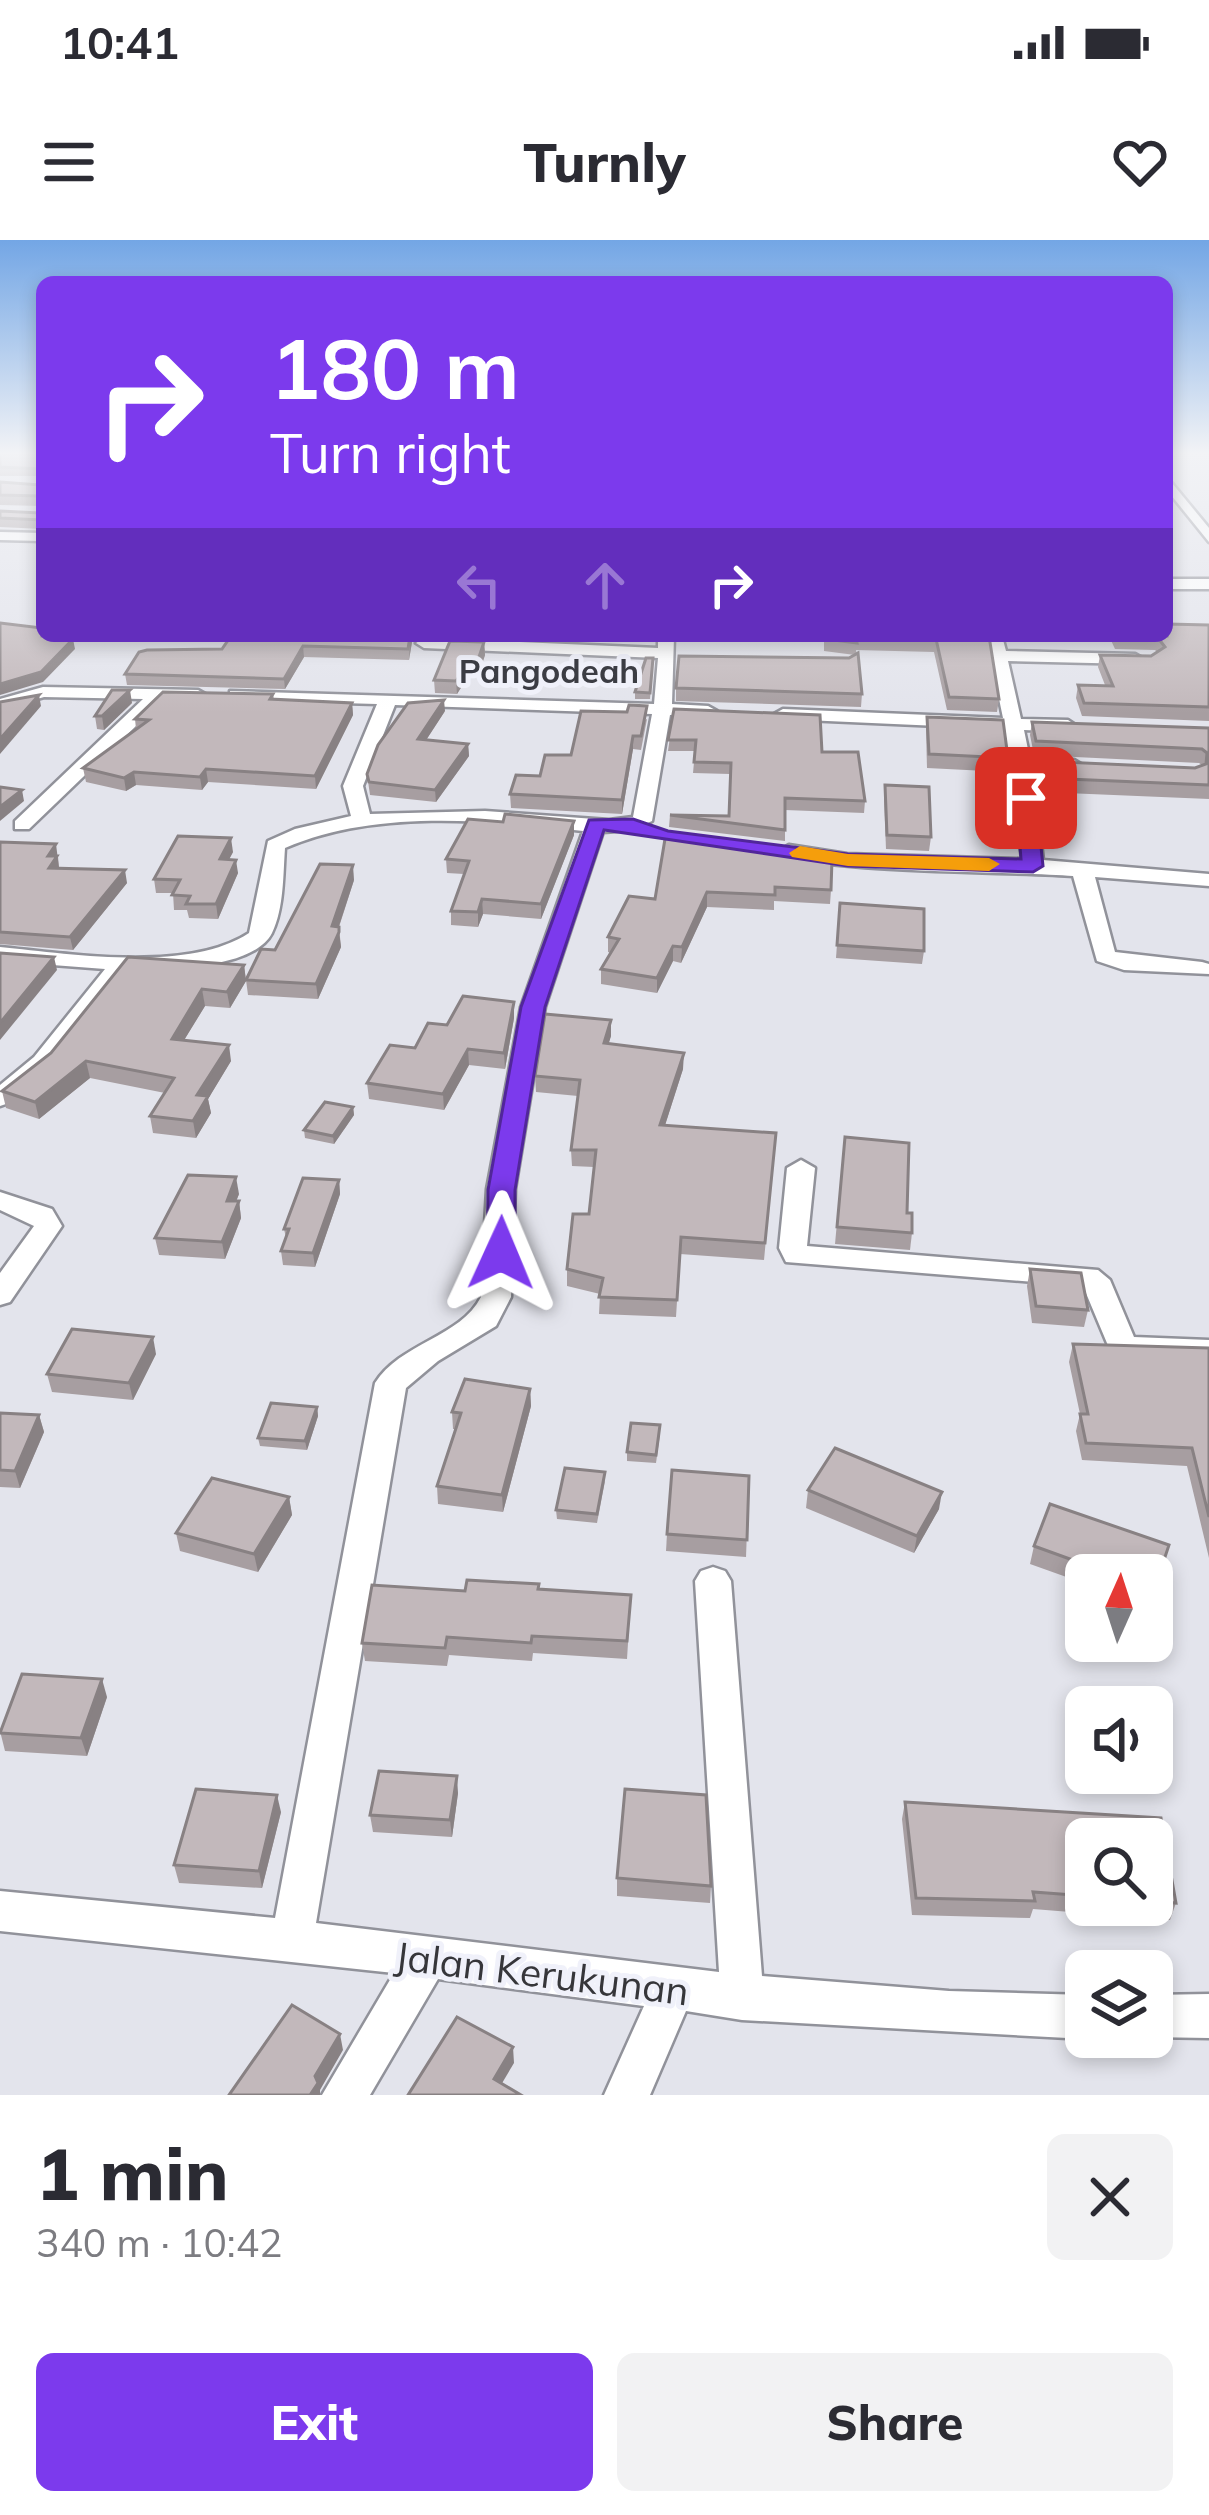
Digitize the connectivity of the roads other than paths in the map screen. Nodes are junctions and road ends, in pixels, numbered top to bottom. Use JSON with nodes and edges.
{"nodes":[{"id":1,"x":1173,"y":584,"type":"edge"},
{"id":2,"x":1209,"y":584,"type":"edge"},
{"id":3,"x":424,"y":644,"type":"dead end"},
{"id":4,"x":998,"y":646,"type":"edge"},
{"id":5,"x":666,"y":649,"type":"edge"},
{"id":6,"x":690,"y":659,"type":"edge"},
{"id":7,"x":1149,"y":659,"type":"edge"},
{"id":8,"x":0,"y":688,"type":"edge"},
{"id":9,"x":43,"y":692,"type":"junction"},
{"id":10,"x":159,"y":694,"type":"junction"},
{"id":11,"x":388,"y":699,"type":"junction"},
{"id":12,"x":0,"y":705,"type":"edge"},
{"id":13,"x":658,"y":709,"type":"junction"},
{"id":14,"x":730,"y":712,"type":"edge"},
{"id":15,"x":754,"y":713,"type":"edge"},
{"id":16,"x":1016,"y":724,"type":"junction"},
{"id":17,"x":1080,"y":726,"type":"edge"},
{"id":18,"x":1022,"y":764,"type":"junction"},
{"id":19,"x":1086,"y":766,"type":"edge"},
{"id":20,"x":362,"y":822,"type":"junction"},
{"id":21,"x":596,"y":824,"type":"junction"},
{"id":22,"x":22,"y":825,"type":"dead end"},
{"id":23,"x":633,"y":825,"type":"junction"},
{"id":24,"x":664,"y":837,"type":"edge"},
{"id":25,"x":760,"y":846,"type":"edge"},
{"id":26,"x":1033,"y":866,"type":"junction"},
{"id":27,"x":1082,"y":870,"type":"junction"},
{"id":28,"x":1209,"y":880,"type":"edge"},
{"id":29,"x":0,"y":954,"type":"edge"},
{"id":30,"x":122,"y":964,"type":"junction"},
{"id":31,"x":1202,"y":969,"type":"dead end"},
{"id":32,"x":0,"y":1098,"type":"edge"},
{"id":33,"x":801,"y":1168,"type":"dead end"},
{"id":34,"x":0,"y":1201,"type":"edge"},
{"id":35,"x":0,"y":1295,"type":"edge"},
{"id":36,"x":1209,"y":1351,"type":"edge"},
{"id":37,"x":713,"y":1581,"type":"dead end"},
{"id":38,"x":0,"y":1911,"type":"edge"},
{"id":39,"x":291,"y":1942,"type":"junction"},
{"id":40,"x":426,"y":1960,"type":"junction"},
{"id":41,"x":674,"y":1988,"type":"junction"},
{"id":42,"x":742,"y":1999,"type":"junction"},
{"id":43,"x":1209,"y":2016,"type":"edge"},
{"id":44,"x":1065,"y":2017,"type":"edge"},
{"id":45,"x":1173,"y":2017,"type":"edge"},
{"id":46,"x":345,"y":2095,"type":"edge"},
{"id":47,"x":626,"y":2095,"type":"edge"}],
"edges":[{"from":1,"to":2,"type":"street"},
{"from":3,"to":5,"type":"street"},
{"from":4,"to":7,"type":"street"},
{"from":4,"to":16,"type":"street"},
{"from":5,"to":6,"type":"street"},
{"from":5,"to":13,"type":"street"},
{"from":8,"to":9,"type":"street"},
{"from":9,"to":10,"type":"street"},
{"from":9,"to":12,"type":"street"},
{"from":10,"to":11,"type":"street"},
{"from":10,"to":22,"type":"street"},
{"from":11,"to":13,"type":"street"},
{"from":11,"to":20,"type":"street"},
{"from":13,"to":14,"type":"street"},
{"from":13,"to":23,"type":"street"},
{"from":15,"to":16,"type":"street"},
{"from":16,"to":17,"type":"street"},
{"from":16,"to":18,"type":"street"},
{"from":18,"to":19,"type":"street"},
{"from":18,"to":26,"type":"street"},
{"from":20,"to":21,"type":"street"},
{"from":20,"to":30,"type":"street"},
{"from":21,"to":23,"type":"street"},
{"from":21,"to":39,"type":"street"},
{"from":23,"to":24,"type":"street"},
{"from":25,"to":26,"type":"street"},
{"from":26,"to":27,"type":"street"},
{"from":27,"to":28,"type":"street"},
{"from":27,"to":31,"type":"street"},
{"from":29,"to":30,"type":"street"},
{"from":30,"to":32,"type":"street"},
{"from":33,"to":36,"type":"street"},
{"from":34,"to":35,"type":"street"},
{"from":37,"to":42,"type":"street"},
{"from":38,"to":39,"type":"street","name":"Jalan Kerukunan"},
{"from":39,"to":40,"type":"street","name":"Jalan Kerukunan"},
{"from":40,"to":41,"type":"street","name":"Jalan Kerukunan"},
{"from":40,"to":46,"type":"street"},
{"from":41,"to":42,"type":"street","name":"Jalan Kerukunan"},
{"from":41,"to":47,"type":"street"},
{"from":42,"to":44,"type":"street","name":"Jalan Kerukunan"},
{"from":43,"to":45,"type":"street"}]}
